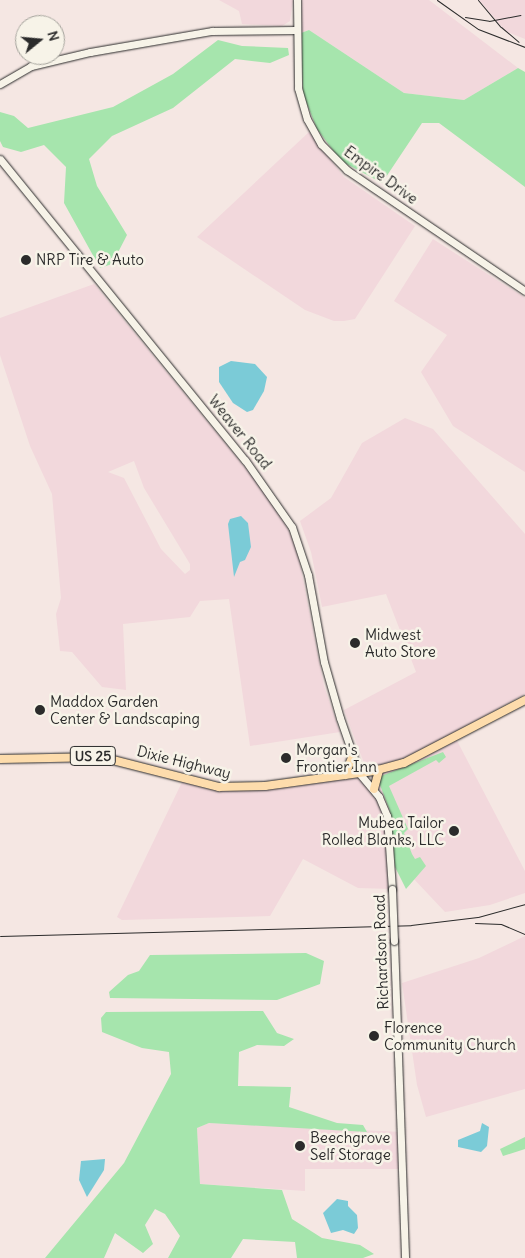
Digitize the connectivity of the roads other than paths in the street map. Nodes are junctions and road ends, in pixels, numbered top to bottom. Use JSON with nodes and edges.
{"nodes":[{"id":1,"x":297,"y":0,"type":"edge"},
{"id":2,"x":295,"y":30,"type":"junction"},
{"id":3,"x":0,"y":84,"type":"edge"},
{"id":4,"x":0,"y":158,"type":"edge"},
{"id":5,"x":525,"y":291,"type":"edge"},
{"id":6,"x":525,"y":700,"type":"edge"},
{"id":7,"x":353,"y":755,"type":"junction"},
{"id":8,"x":0,"y":759,"type":"edge"},
{"id":9,"x":378,"y":770,"type":"junction"},
{"id":10,"x":359,"y":773,"type":"junction"},
{"id":11,"x":345,"y":775,"type":"junction"},
{"id":12,"x":374,"y":789,"type":"junction"},
{"id":13,"x":404,"y":1258,"type":"edge"}],
"edges":[{"from":1,"to":2,"type":"street","name":"Empire Drive"},
{"from":2,"to":3,"type":"street"},
{"from":2,"to":5,"type":"street","name":"Empire Drive"},
{"from":4,"to":7,"type":"street","name":"Weaver Road"},
{"from":6,"to":9,"type":"main road","name":"Dixie Highway","number":"US 25"},
{"from":7,"to":10,"type":"street","name":"Weaver Road"},
{"from":7,"to":11,"type":"main road"},
{"from":8,"to":11,"type":"main road","name":"Dixie Highway","number":"US 25"},
{"from":9,"to":10,"type":"main road","name":"Dixie Highway","number":"US 25"},
{"from":9,"to":12,"type":"main road"},
{"from":10,"to":11,"type":"main road","name":"Dixie Highway","number":"US 25"},
{"from":10,"to":12,"type":"street","name":"Richardson Road"},
{"from":12,"to":13,"type":"street","name":"Richardson Road","bridge":true}]}
